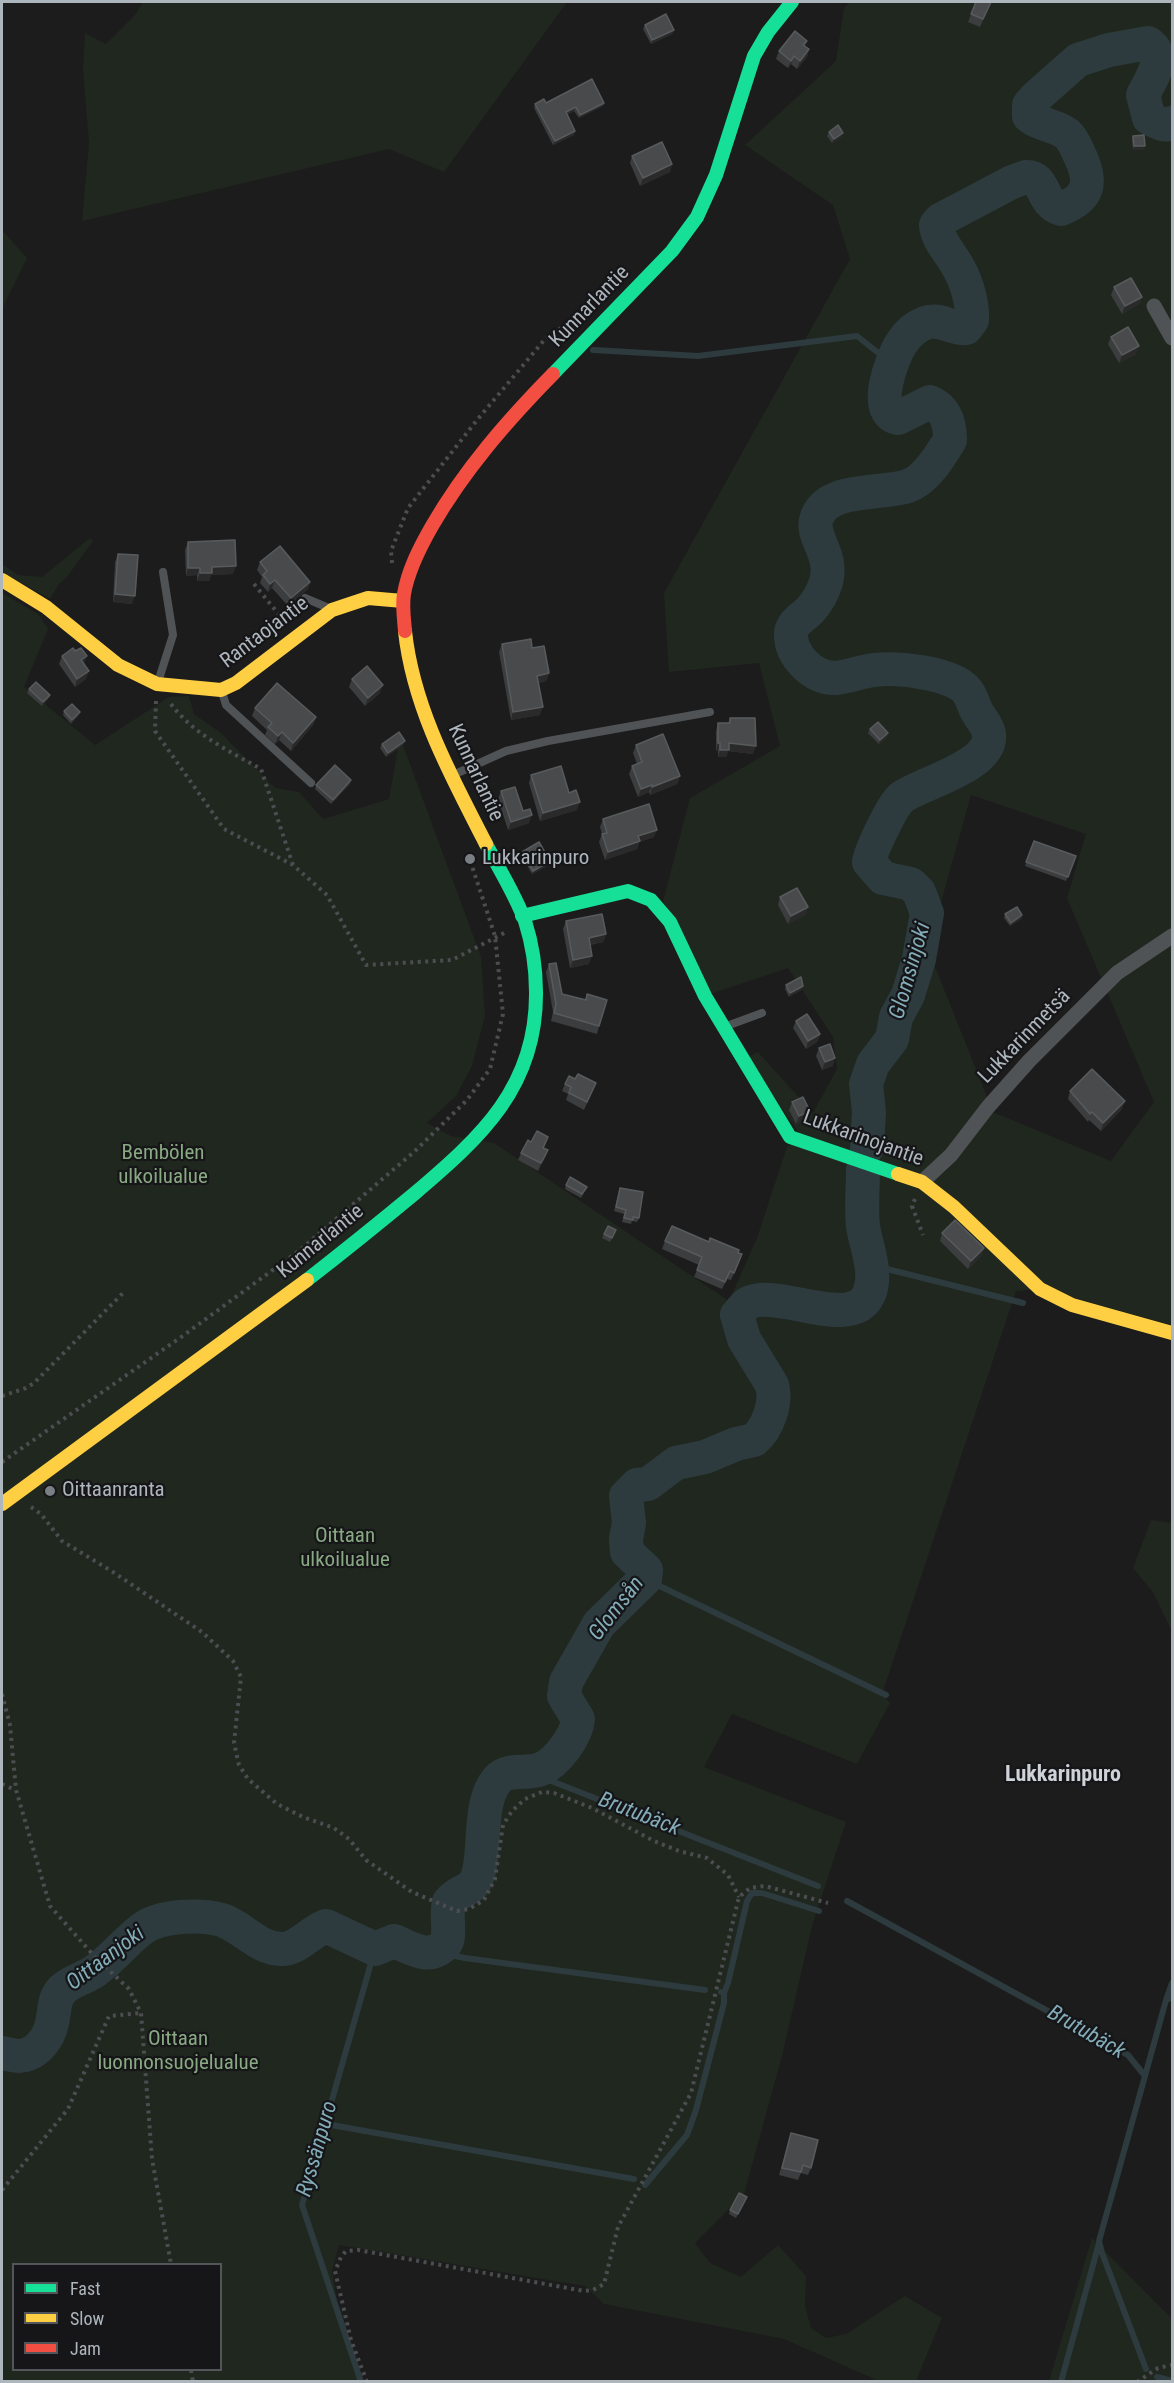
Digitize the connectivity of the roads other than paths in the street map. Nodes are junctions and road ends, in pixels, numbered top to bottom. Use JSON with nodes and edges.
{"nodes":[{"id":1,"x":792,"y":2,"type":"edge"},
{"id":2,"x":1154,"y":306,"type":"dead end"},
{"id":3,"x":1173,"y":338,"type":"edge"},
{"id":4,"x":163,"y":572,"type":"dead end"},
{"id":5,"x":2,"y":580,"type":"edge"},
{"id":6,"x":305,"y":598,"type":"edge"},
{"id":7,"x":404,"y":601,"type":"junction"},
{"id":8,"x":332,"y":610,"type":"junction"},
{"id":9,"x":157,"y":684,"type":"junction"},
{"id":10,"x":222,"y":690,"type":"junction"},
{"id":11,"x":710,"y":712,"type":"dead end"},
{"id":12,"x":452,"y":775,"type":"junction"},
{"id":13,"x":311,"y":783,"type":"dead end"},
{"id":14,"x":522,"y":916,"type":"junction"},
{"id":15,"x":1173,"y":936,"type":"edge"},
{"id":16,"x":762,"y":1013,"type":"dead end"},
{"id":17,"x":723,"y":1027,"type":"junction"},
{"id":18,"x":922,"y":1182,"type":"junction"},
{"id":19,"x":1173,"y":1333,"type":"edge"},
{"id":20,"x":2,"y":1504,"type":"edge"}],
"edges":[{"from":1,"to":7,"type":"main road","name":"Kunnarlantie"},
{"from":2,"to":3,"type":"street"},
{"from":4,"to":9,"type":"lane"},
{"from":5,"to":9,"type":"main road","name":"Rantaojantie"},
{"from":6,"to":8,"type":"lane"},
{"from":7,"to":8,"type":"main road","name":"Rantaojantie"},
{"from":7,"to":12,"type":"main road","name":"Kunnarlantie"},
{"from":8,"to":10,"type":"main road","name":"Rantaojantie"},
{"from":9,"to":10,"type":"main road","name":"Rantaojantie"},
{"from":10,"to":13,"type":"lane"},
{"from":11,"to":12,"type":"lane"},
{"from":12,"to":14,"type":"main road","name":"Kunnarlantie"},
{"from":14,"to":17,"type":"main road","name":"Lukkarinojantie"},
{"from":14,"to":20,"type":"main road","name":"Kunnarlantie"},
{"from":15,"to":18,"type":"street","name":"Lukkarinmetsä"},
{"from":16,"to":17,"type":"lane"},
{"from":17,"to":18,"type":"main road","name":"Lukkarinojantie"},
{"from":18,"to":19,"type":"main road","name":"Lukkarinojantie"}]}
